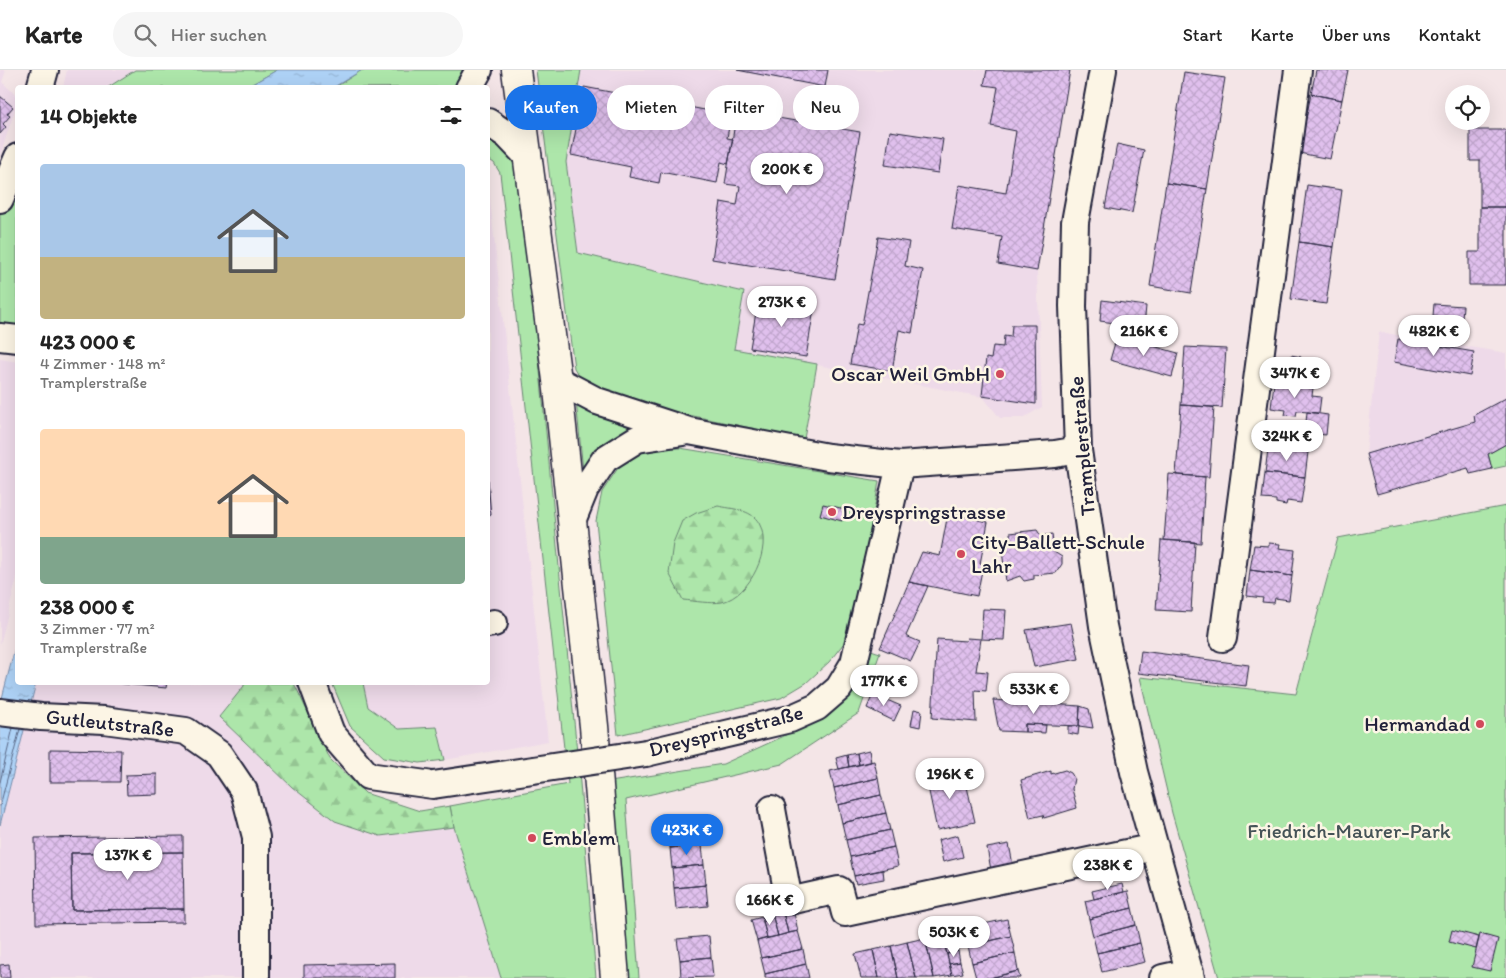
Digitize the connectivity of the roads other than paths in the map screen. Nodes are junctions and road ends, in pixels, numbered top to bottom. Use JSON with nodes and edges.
{"nodes":[{"id":1,"x":45,"y":70,"type":"edge"},
{"id":2,"x":479,"y":70,"type":"edge"},
{"id":3,"x":516,"y":70,"type":"edge"},
{"id":4,"x":1103,"y":70,"type":"edge"},
{"id":5,"x":1298,"y":70,"type":"edge"},
{"id":6,"x":41,"y":85,"type":"edge"},
{"id":7,"x":471,"y":85,"type":"edge"},
{"id":8,"x":490,"y":123,"type":"edge"},
{"id":9,"x":528,"y":157,"type":"junction"},
{"id":10,"x":15,"y":164,"type":"edge"},
{"id":11,"x":0,"y":200,"type":"edge"},
{"id":12,"x":0,"y":336,"type":"edge"},
{"id":13,"x":15,"y":338,"type":"edge"},
{"id":14,"x":557,"y":380,"type":"junction"},
{"id":15,"x":689,"y":431,"type":"junction"},
{"id":16,"x":1078,"y":450,"type":"junction"},
{"id":17,"x":900,"y":465,"type":"junction"},
{"id":18,"x":572,"y":521,"type":"junction"},
{"id":19,"x":1223,"y":638,"type":"dead end"},
{"id":20,"x":313,"y":685,"type":"edge"},
{"id":21,"x":0,"y":712,"type":"edge"},
{"id":22,"x":772,"y":809,"type":"dead end"},
{"id":23,"x":1155,"y":847,"type":"junction"},
{"id":24,"x":1191,"y":975,"type":"edge"},
{"id":25,"x":256,"y":978,"type":"edge"},
{"id":26,"x":615,"y":978,"type":"edge"},
{"id":27,"x":1163,"y":978,"type":"edge"}],
"edges":[{"from":1,"to":6,"type":"street"},
{"from":2,"to":7,"type":"street"},
{"from":3,"to":9,"type":"main road"},
{"from":4,"to":16,"type":"street","name":"Tramplerstraße"},
{"from":5,"to":19,"type":"street"},
{"from":8,"to":9,"type":"street"},
{"from":9,"to":14,"type":"main road"},
{"from":10,"to":11,"type":"street"},
{"from":12,"to":13,"type":"street"},
{"from":14,"to":15,"type":"street"},
{"from":14,"to":18,"type":"main road"},
{"from":15,"to":17,"type":"street"},
{"from":15,"to":18,"type":"street"},
{"from":16,"to":17,"type":"street"},
{"from":16,"to":23,"type":"street","name":"Tramplerstraße"},
{"from":17,"to":20,"type":"street","name":"Dreyspringstraße","bridge":true},
{"from":18,"to":26,"type":"main road"},
{"from":21,"to":25,"type":"street","name":"Gutleutstraße"},
{"from":22,"to":23,"type":"street"},
{"from":23,"to":24,"type":"street","name":"Tramplerstraße"},
{"from":24,"to":27,"type":"street"}]}
